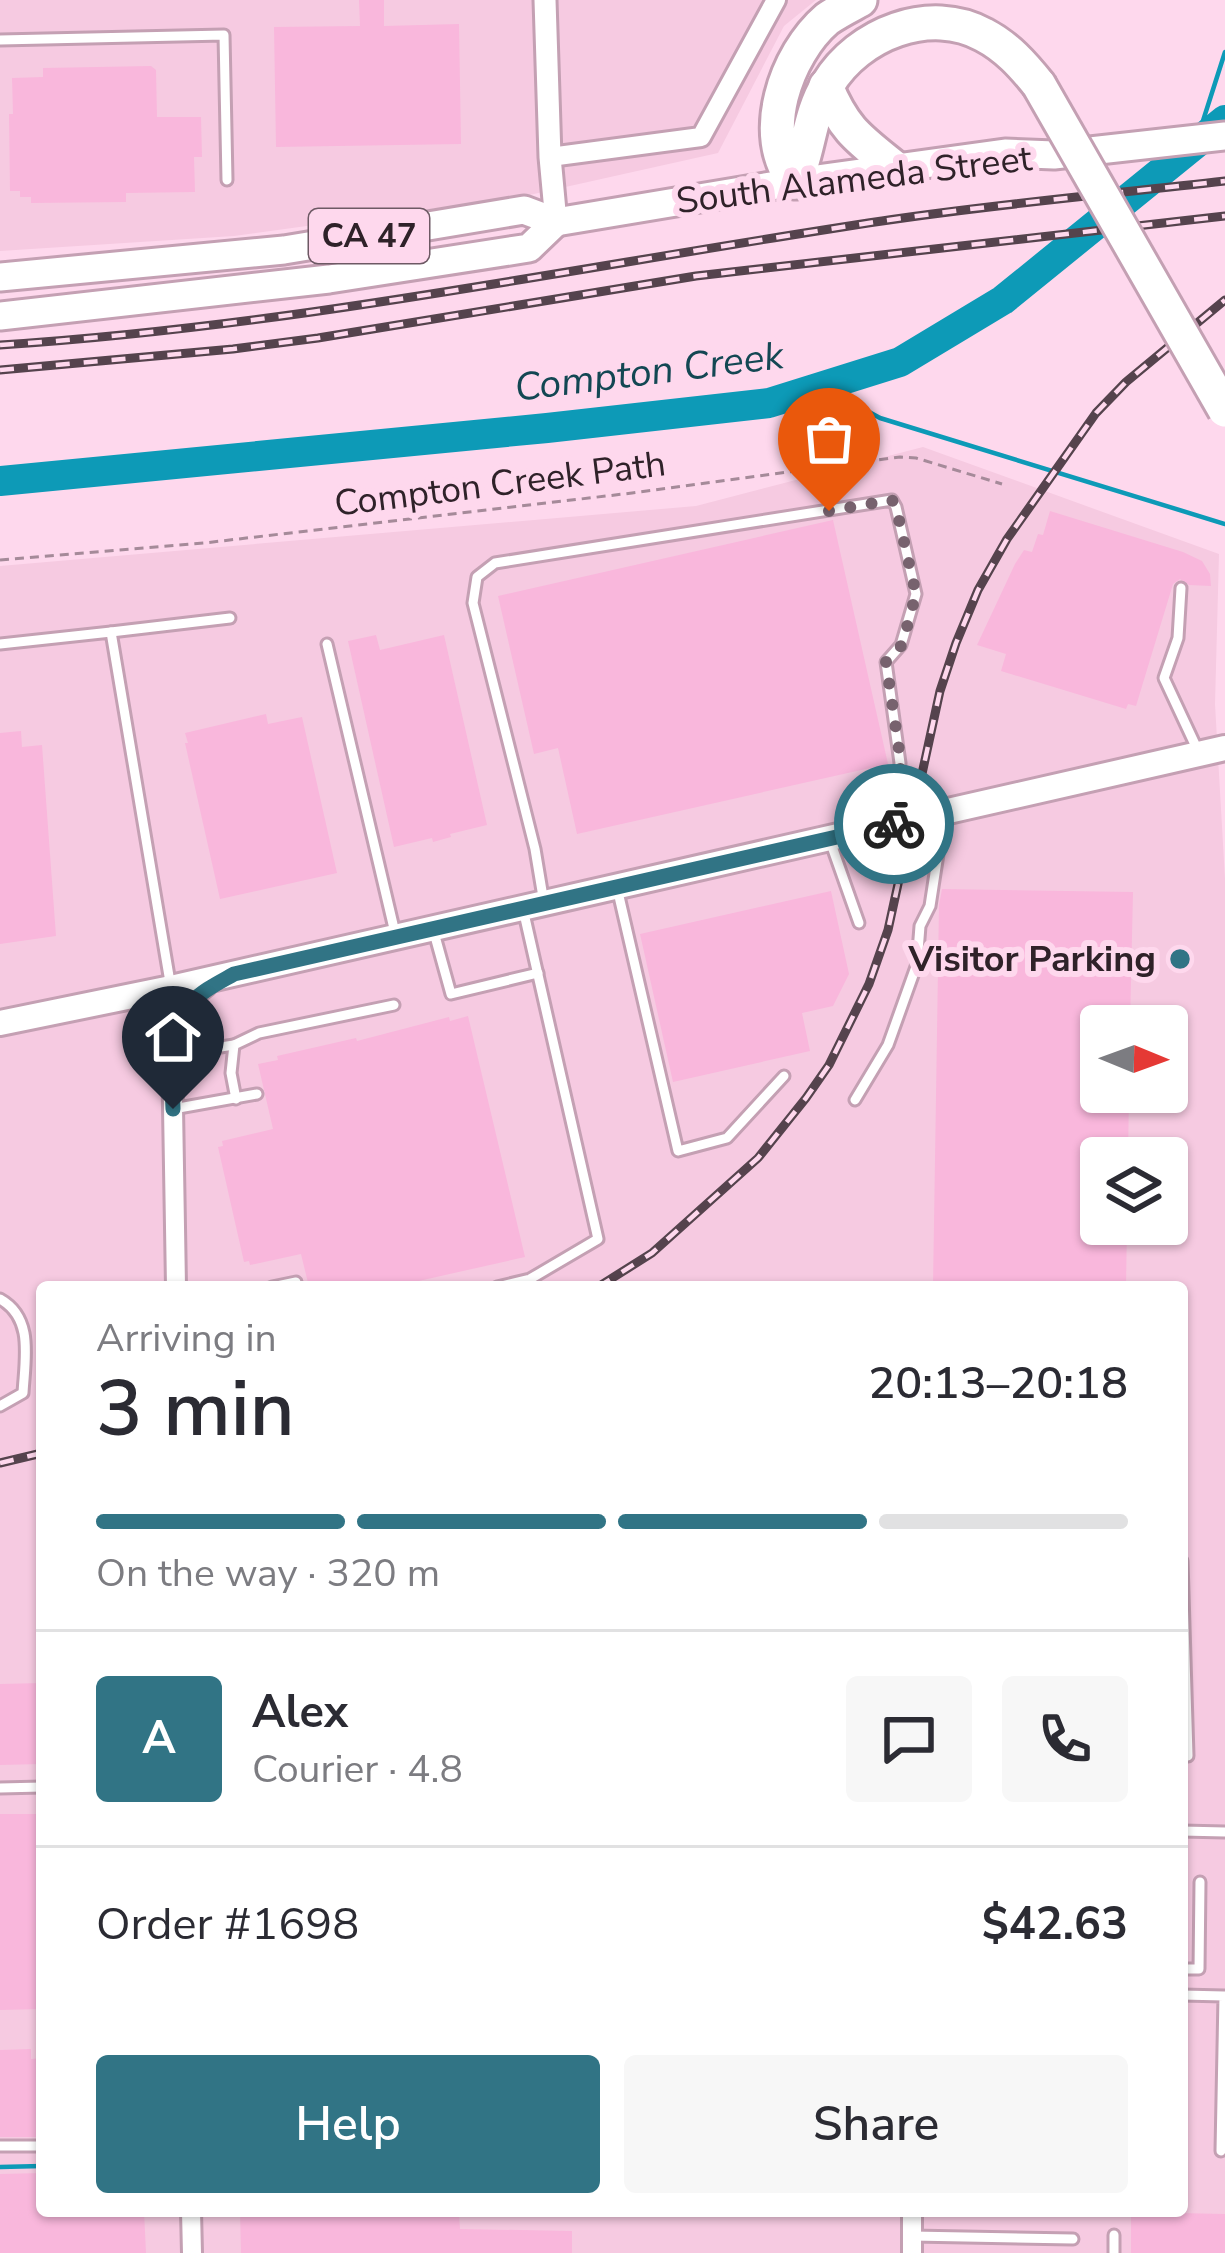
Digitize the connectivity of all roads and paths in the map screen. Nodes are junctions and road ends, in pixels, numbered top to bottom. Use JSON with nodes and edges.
{"nodes":[{"id":1,"x":545,"y":0,"type":"edge"},
{"id":2,"x":776,"y":0,"type":"edge"},
{"id":3,"x":860,"y":0,"type":"edge"},
{"id":4,"x":0,"y":40,"type":"edge"},
{"id":5,"x":826,"y":86,"type":"junction"},
{"id":6,"x":1225,"y":136,"type":"edge"},
{"id":7,"x":550,"y":157,"type":"junction"},
{"id":8,"x":895,"y":168,"type":"junction"},
{"id":9,"x":227,"y":180,"type":"dead end"},
{"id":10,"x":794,"y":182,"type":"junction"},
{"id":11,"x":556,"y":222,"type":"junction"},
{"id":12,"x":0,"y":277,"type":"edge"},
{"id":13,"x":0,"y":316,"type":"edge"},
{"id":14,"x":1225,"y":410,"type":"edge"},
{"id":15,"x":1002,"y":484,"type":"dead end"},
{"id":16,"x":0,"y":560,"type":"edge"},
{"id":17,"x":1181,"y":588,"type":"dead end"},
{"id":18,"x":230,"y":618,"type":"dead end"},
{"id":19,"x":111,"y":632,"type":"junction"},
{"id":20,"x":0,"y":644,"type":"edge"},
{"id":21,"x":327,"y":644,"type":"dead end"},
{"id":22,"x":1212,"y":751,"type":"edge"},
{"id":23,"x":928,"y":816,"type":"junction"},
{"id":24,"x":895,"y":824,"type":"junction"},
{"id":25,"x":829,"y":838,"type":"junction"},
{"id":26,"x":617,"y":886,"type":"junction"},
{"id":27,"x":533,"y":905,"type":"junction"},
{"id":28,"x":859,"y":922,"type":"dead end"},
{"id":29,"x":433,"y":928,"type":"junction"},
{"id":30,"x":396,"y":937,"type":"junction"},
{"id":31,"x":234,"y":974,"type":"junction"},
{"id":32,"x":538,"y":974,"type":"junction"},
{"id":33,"x":171,"y":988,"type":"junction"},
{"id":34,"x":394,"y":1005,"type":"dead end"},
{"id":35,"x":0,"y":1023,"type":"edge"},
{"id":36,"x":234,"y":1045,"type":"junction"},
{"id":37,"x":172,"y":1051,"type":"junction"},
{"id":38,"x":784,"y":1076,"type":"dead end"},
{"id":39,"x":256,"y":1094,"type":"dead end"},
{"id":40,"x":236,"y":1099,"type":"junction"},
{"id":41,"x":854,"y":1100,"type":"dead end"},
{"id":42,"x":173,"y":1109,"type":"junction"},
{"id":43,"x":176,"y":1281,"type":"edge"},
{"id":44,"x":522,"y":1281,"type":"edge"},
{"id":45,"x":0,"y":1299,"type":"edge"},
{"id":46,"x":0,"y":1406,"type":"edge"},
{"id":47,"x":36,"y":1787,"type":"edge"},
{"id":48,"x":0,"y":1788,"type":"edge"},
{"id":49,"x":1188,"y":1831,"type":"edge"},
{"id":50,"x":1225,"y":1832,"type":"edge"},
{"id":51,"x":1200,"y":1882,"type":"dead end"},
{"id":52,"x":1188,"y":1969,"type":"edge"},
{"id":53,"x":1188,"y":1995,"type":"edge"},
{"id":54,"x":0,"y":2146,"type":"edge"},
{"id":55,"x":36,"y":2146,"type":"edge"},
{"id":56,"x":1221,"y":2151,"type":"dead end"},
{"id":57,"x":191,"y":2217,"type":"edge"},
{"id":58,"x":1114,"y":2235,"type":"dead end"},
{"id":59,"x":1073,"y":2239,"type":"dead end"},
{"id":60,"x":912,"y":2244,"type":"edge"},
{"id":61,"x":192,"y":2253,"type":"edge"},
{"id":62,"x":1114,"y":2253,"type":"edge"}],
"edges":[{"from":1,"to":7,"type":"street"},
{"from":2,"to":7,"type":"street"},
{"from":3,"to":10,"type":"highway"},
{"from":4,"to":9,"type":"lane"},
{"from":5,"to":8,"type":"highway"},
{"from":5,"to":10,"type":"highway"},
{"from":5,"to":14,"type":"highway","bridge":true},
{"from":6,"to":8,"type":"main road","name":"South Alameda Street"},
{"from":7,"to":11,"type":"street"},
{"from":8,"to":10,"type":"main road","name":"South Alameda Street"},
{"from":10,"to":11,"type":"main road","name":"South Alameda Street","number":"CA 47"},
{"from":11,"to":12,"type":"main road","name":"South Alameda Street","number":"CA 47"},
{"from":11,"to":13,"type":"main road","name":"South Alameda Street","number":"CA 47"},
{"from":15,"to":16,"type":"path","name":"Compton Creek Path"},
{"from":17,"to":22,"type":"lane"},
{"from":18,"to":19,"type":"lane"},
{"from":19,"to":20,"type":"lane"},
{"from":19,"to":33,"type":"lane"},
{"from":21,"to":30,"type":"lane"},
{"from":22,"to":23,"type":"main road"},
{"from":23,"to":24,"type":"main road"},
{"from":23,"to":41,"type":"lane"},
{"from":24,"to":25,"type":"main road"},
{"from":24,"to":27,"type":"lane"},
{"from":25,"to":26,"type":"main road"},
{"from":25,"to":28,"type":"lane"},
{"from":26,"to":27,"type":"main road"},
{"from":26,"to":38,"type":"lane"},
{"from":27,"to":29,"type":"main road"},
{"from":27,"to":32,"type":"lane"},
{"from":29,"to":30,"type":"main road"},
{"from":29,"to":32,"type":"lane"},
{"from":30,"to":31,"type":"main road"},
{"from":31,"to":33,"type":"main road"},
{"from":31,"to":37,"type":"lane"},
{"from":32,"to":44,"type":"lane"},
{"from":33,"to":35,"type":"main road"},
{"from":33,"to":37,"type":"street"},
{"from":34,"to":36,"type":"lane"},
{"from":36,"to":37,"type":"lane"},
{"from":36,"to":40,"type":"lane"},
{"from":37,"to":42,"type":"street"},
{"from":39,"to":40,"type":"lane"},
{"from":40,"to":42,"type":"lane"},
{"from":42,"to":43,"type":"street"},
{"from":45,"to":46,"type":"lane"},
{"from":47,"to":48,"type":"lane"},
{"from":49,"to":50,"type":"lane"},
{"from":51,"to":52,"type":"lane"},
{"from":53,"to":56,"type":"lane"},
{"from":54,"to":55,"type":"lane"},
{"from":57,"to":61,"type":"street"},
{"from":58,"to":62,"type":"lane"},
{"from":59,"to":60,"type":"lane"}]}
